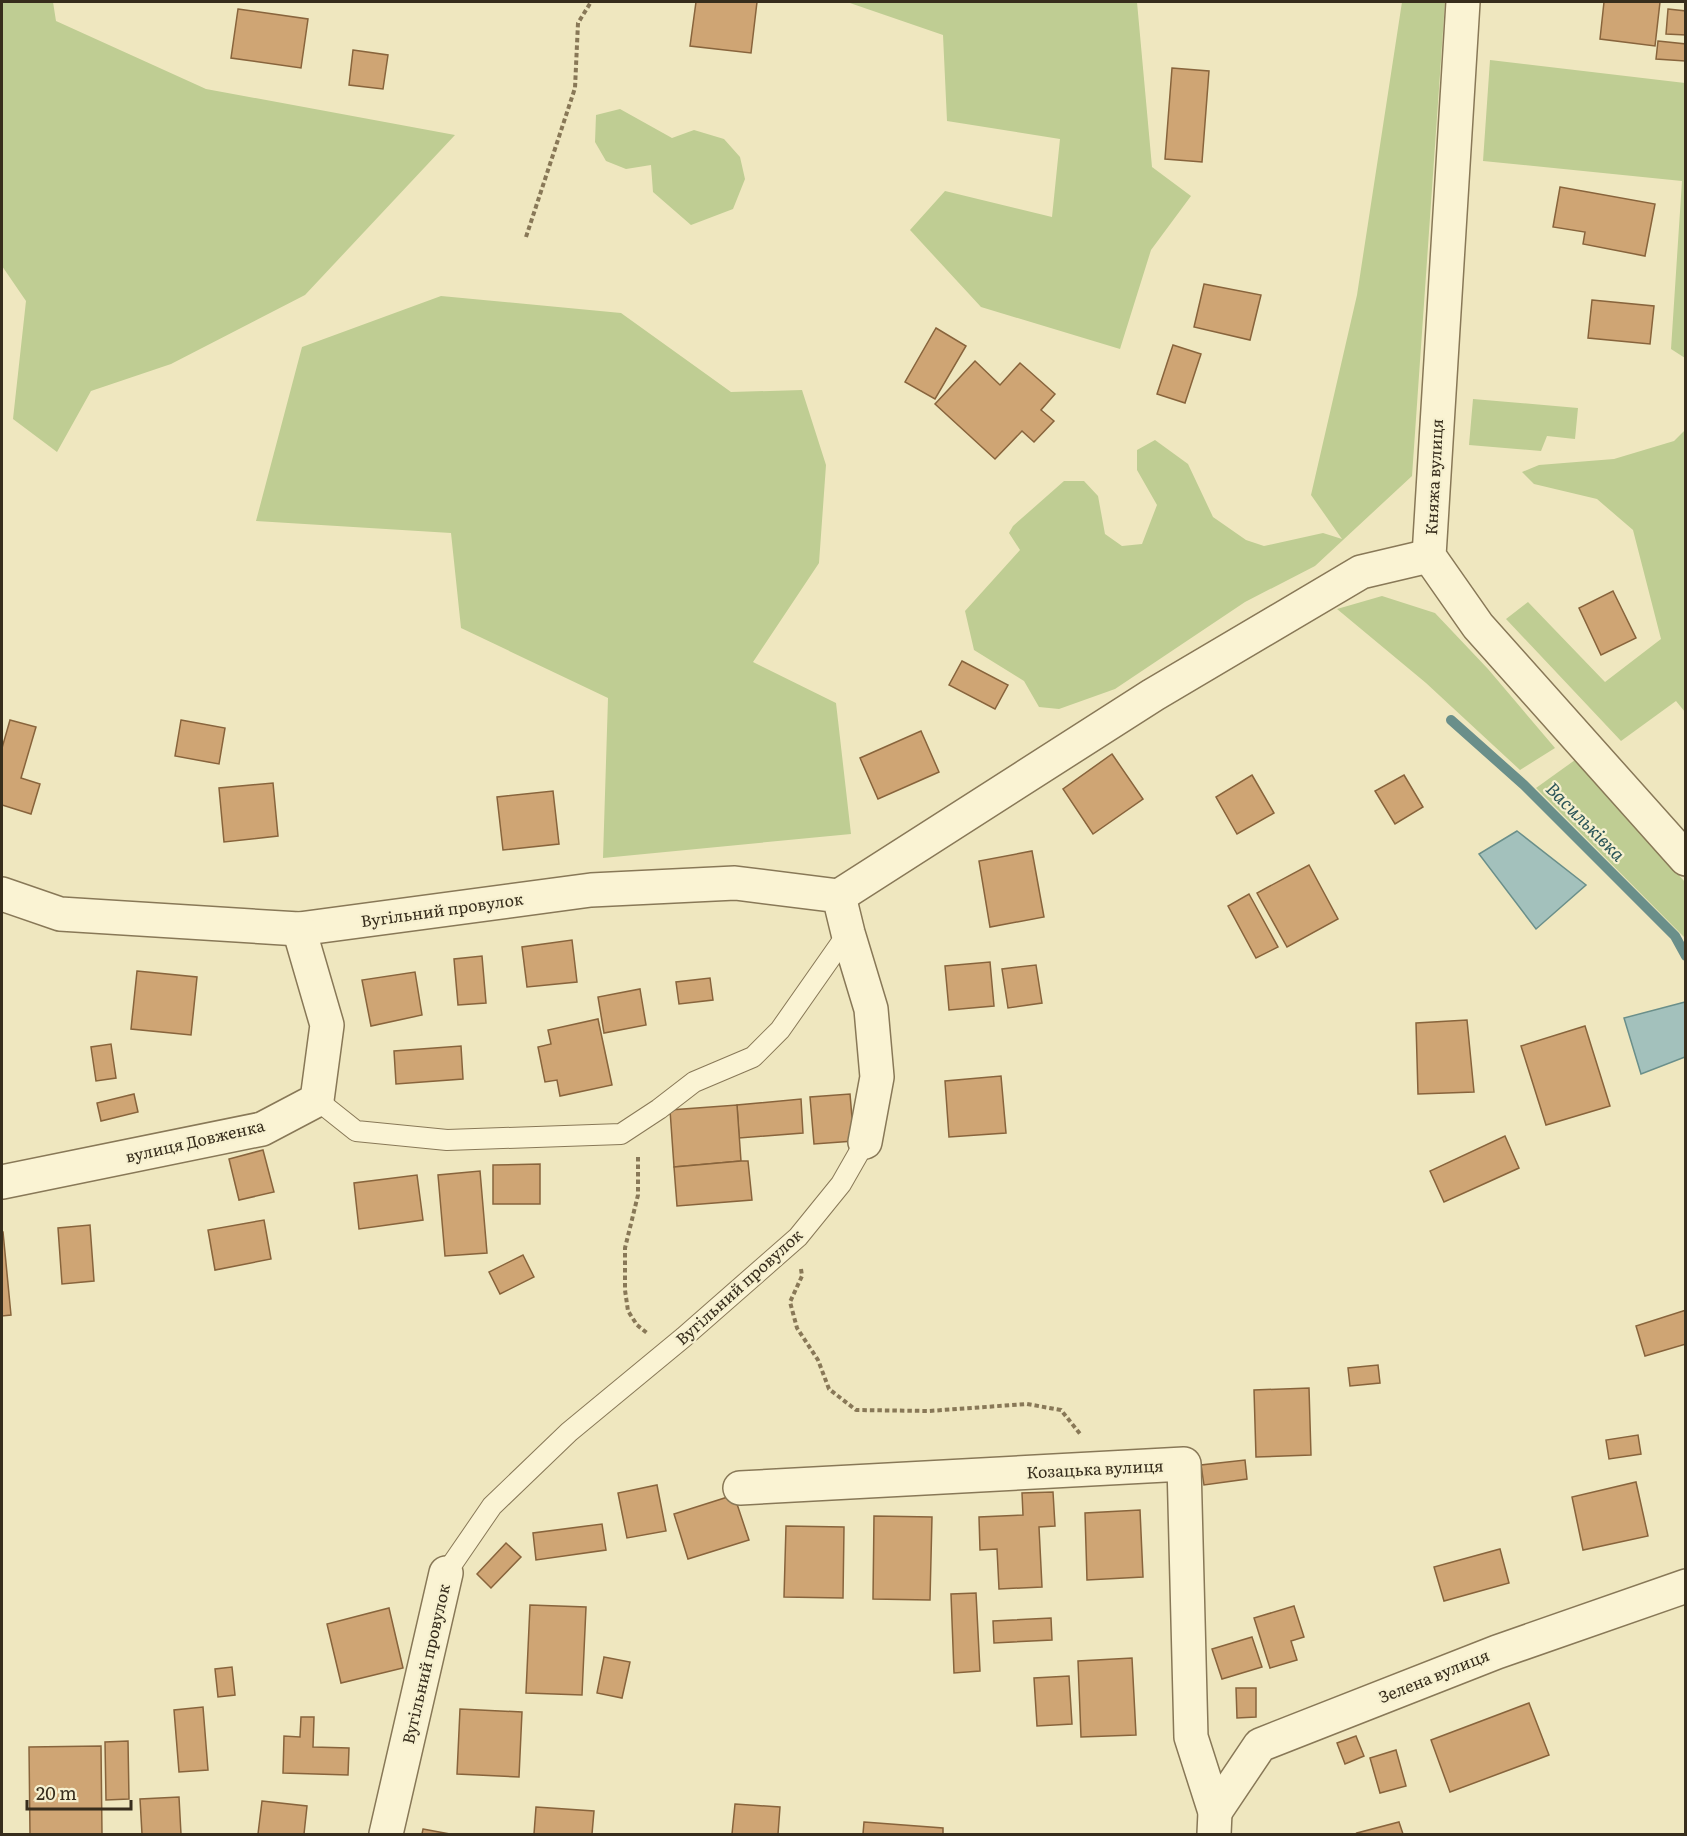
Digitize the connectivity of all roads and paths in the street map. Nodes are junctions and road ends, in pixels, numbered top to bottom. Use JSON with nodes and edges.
{"nodes":[{"id":1,"x":591,"y":2,"type":"edge"},
{"id":2,"x":1463,"y":2,"type":"edge"},
{"id":3,"x":526,"y":237,"type":"dead end"},
{"id":4,"x":1429,"y":556,"type":"junction"},
{"id":5,"x":1686,"y":858,"type":"edge"},
{"id":6,"x":2,"y":894,"type":"edge"},
{"id":7,"x":839,"y":896,"type":"junction"},
{"id":8,"x":299,"y":929,"type":"junction"},
{"id":9,"x":848,"y":933,"type":"junction"},
{"id":10,"x":317,"y":1100,"type":"junction"},
{"id":11,"x":639,"y":1122,"type":"junction"},
{"id":12,"x":865,"y":1142,"type":"joint"},
{"id":13,"x":2,"y":1182,"type":"edge"},
{"id":14,"x":798,"y":1237,"type":"junction"},
{"id":15,"x":674,"y":1345,"type":"junction"},
{"id":16,"x":1101,"y":1468,"type":"junction"},
{"id":17,"x":740,"y":1488,"type":"dead end"},
{"id":18,"x":446,"y":1573,"type":"joint"},
{"id":19,"x":1686,"y":1586,"type":"edge"},
{"id":20,"x":1214,"y":1823,"type":"edge"},
{"id":21,"x":386,"y":1834,"type":"edge"}],
"edges":[{"from":1,"to":3,"type":"path"},
{"from":2,"to":4,"type":"street","name":"Княжа вулиця"},
{"from":4,"to":5,"type":"street","name":"Княжа вулиця"},
{"from":4,"to":7,"type":"street"},
{"from":6,"to":8,"type":"street","name":"Вугільний провулок"},
{"from":7,"to":8,"type":"street","name":"Вугільний провулок"},
{"from":7,"to":9,"type":"street","name":"Вугільний провулок"},
{"from":8,"to":10,"type":"street"},
{"from":9,"to":11,"type":"lane"},
{"from":9,"to":12,"type":"street","name":"Вугільний провулок"},
{"from":10,"to":11,"type":"lane"},
{"from":10,"to":13,"type":"street","name":"вулиця Довженка"},
{"from":11,"to":15,"type":"path"},
{"from":12,"to":14,"type":"lane","name":"Вугільний провулок"},
{"from":14,"to":15,"type":"lane","name":"Вугільний провулок"},
{"from":14,"to":16,"type":"path"},
{"from":15,"to":18,"type":"lane","name":"Вугільний провулок"},
{"from":16,"to":17,"type":"street","name":"Козацька вулиця"},
{"from":16,"to":20,"type":"street","name":"Козацька вулиця"},
{"from":18,"to":21,"type":"street","name":"Вугільний провулок"},
{"from":19,"to":20,"type":"street","name":"Зелена вулиця"}]}
